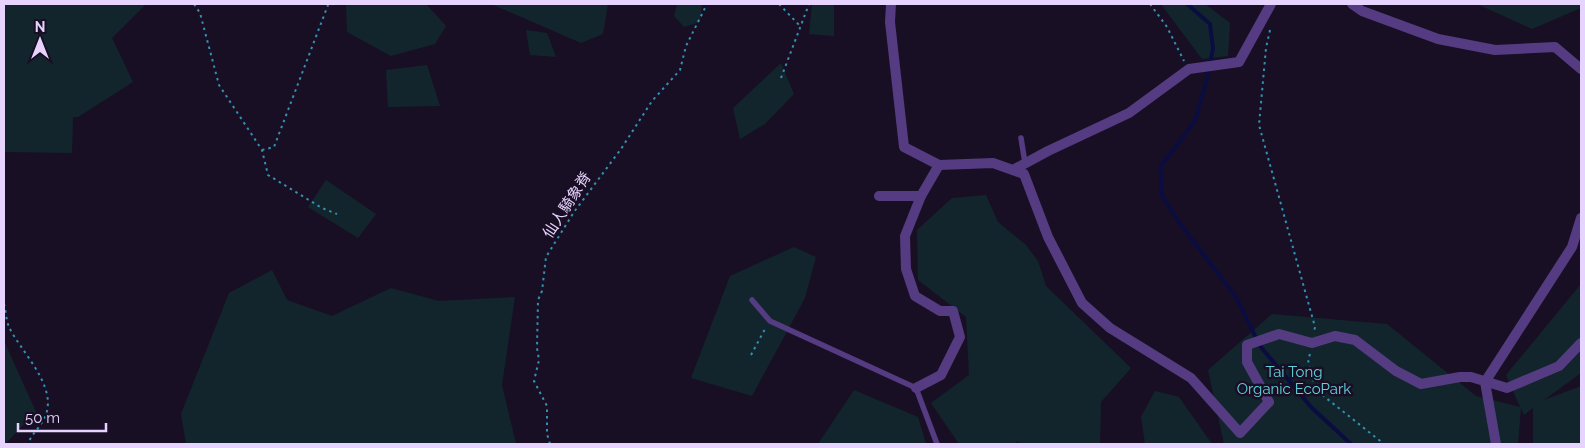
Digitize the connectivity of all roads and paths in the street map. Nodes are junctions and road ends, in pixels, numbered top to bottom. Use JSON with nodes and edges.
{"nodes":[{"id":1,"x":194,"y":4,"type":"edge"},
{"id":2,"x":327,"y":4,"type":"edge"},
{"id":3,"x":334,"y":4,"type":"edge"},
{"id":4,"x":708,"y":4,"type":"edge"},
{"id":5,"x":779,"y":4,"type":"edge"},
{"id":6,"x":809,"y":4,"type":"edge"},
{"id":7,"x":890,"y":4,"type":"edge"},
{"id":8,"x":1150,"y":4,"type":"edge"},
{"id":9,"x":1271,"y":4,"type":"edge"},
{"id":10,"x":1352,"y":4,"type":"edge"},
{"id":11,"x":1374,"y":4,"type":"edge"},
{"id":12,"x":1375,"y":15,"type":"junction"},
{"id":13,"x":1272,"y":21,"type":"dead end"},
{"id":14,"x":801,"y":27,"type":"junction"},
{"id":15,"x":1189,"y":69,"type":"junction"},
{"id":16,"x":1581,"y":69,"type":"edge"},
{"id":17,"x":781,"y":78,"type":"dead end"},
{"id":18,"x":1021,"y":138,"type":"dead end"},
{"id":19,"x":262,"y":150,"type":"junction"},
{"id":20,"x":1025,"y":163,"type":"junction"},
{"id":21,"x":939,"y":164,"type":"junction"},
{"id":22,"x":1013,"y":170,"type":"junction"},
{"id":23,"x":879,"y":196,"type":"dead end"},
{"id":24,"x":922,"y":196,"type":"junction"},
{"id":25,"x":337,"y":214,"type":"dead end"},
{"id":26,"x":1581,"y":218,"type":"edge"},
{"id":27,"x":752,"y":300,"type":"dead end"},
{"id":28,"x":4,"y":304,"type":"edge"},
{"id":29,"x":770,"y":321,"type":"junction"},
{"id":30,"x":1312,"y":343,"type":"junction"},
{"id":31,"x":1581,"y":343,"type":"edge"},
{"id":32,"x":751,"y":355,"type":"dead end"},
{"id":33,"x":1485,"y":382,"type":"junction"},
{"id":34,"x":916,"y":388,"type":"junction"},
{"id":35,"x":28,"y":444,"type":"edge"},
{"id":36,"x":550,"y":444,"type":"edge"},
{"id":37,"x":937,"y":444,"type":"edge"},
{"id":38,"x":1384,"y":444,"type":"edge"},
{"id":39,"x":1496,"y":444,"type":"edge"}],
"edges":[{"from":1,"to":19,"type":"path"},
{"from":2,"to":3,"type":"path"},
{"from":2,"to":19,"type":"path"},
{"from":4,"to":36,"type":"path","name":"仙人騎象脊"},
{"from":5,"to":14,"type":"path"},
{"from":6,"to":14,"type":"path"},
{"from":7,"to":21,"type":"street"},
{"from":8,"to":15,"type":"path"},
{"from":9,"to":15,"type":"street"},
{"from":10,"to":12,"type":"street"},
{"from":11,"to":12,"type":"street"},
{"from":12,"to":16,"type":"street"},
{"from":13,"to":30,"type":"path"},
{"from":14,"to":17,"type":"path"},
{"from":15,"to":20,"type":"street"},
{"from":18,"to":20,"type":"lane"},
{"from":19,"to":25,"type":"path"},
{"from":20,"to":22,"type":"street"},
{"from":21,"to":22,"type":"street"},
{"from":21,"to":24,"type":"street"},
{"from":22,"to":30,"type":"street"},
{"from":23,"to":24,"type":"street"},
{"from":24,"to":34,"type":"street"},
{"from":26,"to":33,"type":"street"},
{"from":27,"to":29,"type":"lane"},
{"from":28,"to":35,"type":"path"},
{"from":29,"to":32,"type":"path"},
{"from":29,"to":34,"type":"lane"},
{"from":30,"to":33,"type":"street"},
{"from":30,"to":38,"type":"path"},
{"from":31,"to":33,"type":"street"},
{"from":33,"to":39,"type":"street"},
{"from":34,"to":37,"type":"lane"}]}
